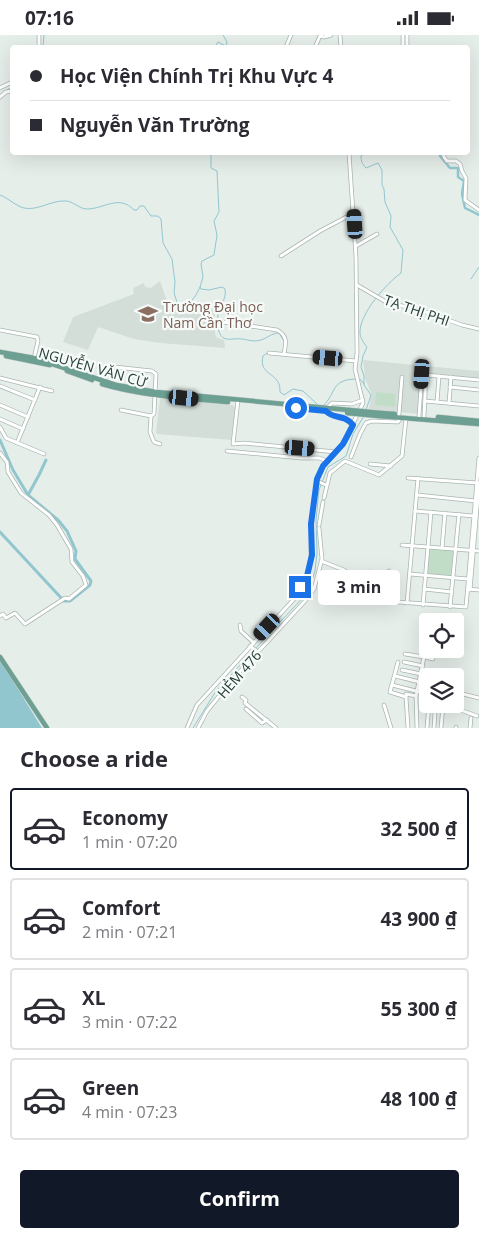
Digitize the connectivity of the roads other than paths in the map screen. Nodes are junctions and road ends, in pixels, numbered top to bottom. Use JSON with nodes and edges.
{"nodes":[{"id":1,"x":331,"y":35,"type":"edge"},
{"id":2,"x":316,"y":45,"type":"edge"},
{"id":3,"x":349,"y":155,"type":"edge"},
{"id":4,"x":444,"y":155,"type":"edge"},
{"id":5,"x":479,"y":210,"type":"edge"},
{"id":6,"x":354,"y":213,"type":"junction"},
{"id":7,"x":377,"y":234,"type":"dead end"},
{"id":8,"x":356,"y":246,"type":"junction"},
{"id":9,"x":281,"y":256,"type":"dead end"},
{"id":10,"x":357,"y":285,"type":"junction"},
{"id":11,"x":223,"y":322,"type":"dead end"},
{"id":12,"x":0,"y":329,"type":"edge"},
{"id":13,"x":479,"y":329,"type":"edge"},
{"id":14,"x":0,"y":353,"type":"edge"},
{"id":15,"x":269,"y":353,"type":"dead end"},
{"id":16,"x":284,"y":354,"type":"junction"},
{"id":17,"x":18,"y":356,"type":"junction"},
{"id":18,"x":34,"y":358,"type":"junction"},
{"id":19,"x":356,"y":361,"type":"junction"},
{"id":20,"x":48,"y":363,"type":"junction"},
{"id":21,"x":115,"y":367,"type":"dead end"},
{"id":22,"x":424,"y":375,"type":"junction"},
{"id":23,"x":439,"y":376,"type":"junction"},
{"id":24,"x":402,"y":377,"type":"dead end"},
{"id":25,"x":451,"y":377,"type":"junction"},
{"id":26,"x":0,"y":378,"type":"edge"},
{"id":27,"x":479,"y":380,"type":"edge"},
{"id":28,"x":0,"y":386,"type":"edge"},
{"id":29,"x":40,"y":387,"type":"junction"},
{"id":30,"x":450,"y":387,"type":"junction"},
{"id":31,"x":479,"y":390,"type":"edge"},
{"id":32,"x":52,"y":391,"type":"dead end"},
{"id":33,"x":156,"y":394,"type":"junction"},
{"id":34,"x":35,"y":400,"type":"junction"},
{"id":35,"x":363,"y":400,"type":"junction"},
{"id":36,"x":425,"y":401,"type":"junction"},
{"id":37,"x":238,"y":402,"type":"junction"},
{"id":38,"x":437,"y":402,"type":"junction"},
{"id":39,"x":449,"y":403,"type":"junction"},
{"id":40,"x":0,"y":405,"type":"edge"},
{"id":41,"x":479,"y":406,"type":"edge"},
{"id":42,"x":326,"y":409,"type":"junction"},
{"id":43,"x":121,"y":410,"type":"dead end"},
{"id":44,"x":151,"y":416,"type":"junction"},
{"id":45,"x":402,"y":416,"type":"junction"},
{"id":46,"x":28,"y":417,"type":"junction"},
{"id":47,"x":422,"y":417,"type":"junction"},
{"id":48,"x":0,"y":419,"type":"edge"},
{"id":49,"x":479,"y":423,"type":"edge"},
{"id":50,"x":353,"y":425,"type":"junction"},
{"id":51,"x":0,"y":427,"type":"edge"},
{"id":52,"x":23,"y":429,"type":"junction"},
{"id":53,"x":18,"y":443,"type":"junction"},
{"id":54,"x":160,"y":444,"type":"dead end"},
{"id":55,"x":227,"y":451,"type":"dead end"},
{"id":56,"x":336,"y":452,"type":"junction"},
{"id":57,"x":0,"y":453,"type":"edge"},
{"id":58,"x":44,"y":454,"type":"dead end"},
{"id":59,"x":351,"y":457,"type":"dead end"},
{"id":60,"x":479,"y":458,"type":"edge"},
{"id":61,"x":328,"y":461,"type":"junction"},
{"id":62,"x":370,"y":464,"type":"dead end"},
{"id":63,"x":390,"y":466,"type":"junction"},
{"id":64,"x":408,"y":478,"type":"dead end"},
{"id":65,"x":418,"y":478,"type":"junction"},
{"id":66,"x":318,"y":482,"type":"junction"},
{"id":67,"x":478,"y":484,"type":"edge"},
{"id":68,"x":325,"y":485,"type":"junction"},
{"id":69,"x":417,"y":495,"type":"junction"},
{"id":70,"x":477,"y":501,"type":"edge"},
{"id":71,"x":415,"y":511,"type":"junction"},
{"id":72,"x":431,"y":513,"type":"junction"},
{"id":73,"x":445,"y":513,"type":"junction"},
{"id":74,"x":459,"y":515,"type":"junction"},
{"id":75,"x":474,"y":516,"type":"junction"},
{"id":76,"x":402,"y":545,"type":"dead end"},
{"id":77,"x":412,"y":545,"type":"junction"},
{"id":78,"x":428,"y":547,"type":"junction"},
{"id":79,"x":442,"y":548,"type":"junction"},
{"id":80,"x":455,"y":549,"type":"junction"},
{"id":81,"x":472,"y":551,"type":"junction"},
{"id":82,"x":479,"y":551,"type":"edge"},
{"id":83,"x":321,"y":561,"type":"junction"},
{"id":84,"x":389,"y":571,"type":"dead end"},
{"id":85,"x":410,"y":575,"type":"junction"},
{"id":86,"x":425,"y":576,"type":"junction"},
{"id":87,"x":453,"y":578,"type":"junction"},
{"id":88,"x":468,"y":579,"type":"junction"},
{"id":89,"x":424,"y":589,"type":"junction"},
{"id":90,"x":468,"y":589,"type":"junction"},
{"id":91,"x":452,"y":591,"type":"junction"},
{"id":92,"x":479,"y":591,"type":"edge"},
{"id":93,"x":398,"y":602,"type":"dead end"},
{"id":94,"x":407,"y":603,"type":"junction"},
{"id":95,"x":423,"y":605,"type":"junction"},
{"id":96,"x":450,"y":607,"type":"junction"},
{"id":97,"x":0,"y":616,"type":"edge"},
{"id":98,"x":240,"y":625,"type":"dead end"},
{"id":99,"x":251,"y":645,"type":"junction"},
{"id":100,"x":257,"y":652,"type":"junction"},
{"id":101,"x":405,"y":654,"type":"dead end"},
{"id":102,"x":419,"y":656,"type":"edge"},
{"id":103,"x":0,"y":657,"type":"edge"},
{"id":104,"x":424,"y":658,"type":"edge"},
{"id":105,"x":429,"y":658,"type":"edge"},
{"id":106,"x":434,"y":659,"type":"dead end"},
{"id":107,"x":404,"y":661,"type":"dead end"},
{"id":108,"x":398,"y":662,"type":"dead end"},
{"id":109,"x":423,"y":665,"type":"junction"},
{"id":110,"x":422,"y":668,"type":"edge"},
{"id":111,"x":402,"y":670,"type":"dead end"},
{"id":112,"x":419,"y":674,"type":"edge"},
{"id":113,"x":395,"y":676,"type":"junction"},
{"id":114,"x":419,"y":683,"type":"joint"},
{"id":115,"x":392,"y":685,"type":"junction"},
{"id":116,"x":417,"y":691,"type":"junction"},
{"id":117,"x":464,"y":695,"type":"edge"},
{"id":118,"x":416,"y":696,"type":"junction"},
{"id":119,"x":242,"y":697,"type":"dead end"},
{"id":120,"x":406,"y":697,"type":"junction"},
{"id":121,"x":479,"y":698,"type":"edge"},
{"id":122,"x":384,"y":705,"type":"dead end"},
{"id":123,"x":246,"y":709,"type":"dead end"},
{"id":124,"x":464,"y":711,"type":"edge"},
{"id":125,"x":428,"y":713,"type":"edge"},
{"id":126,"x":435,"y":713,"type":"edge"},
{"id":127,"x":443,"y":713,"type":"edge"},
{"id":128,"x":477,"y":716,"type":"dead end"},
{"id":129,"x":471,"y":718,"type":"dead end"},
{"id":130,"x":267,"y":721,"type":"junction"},
{"id":131,"x":47,"y":728,"type":"edge"},
{"id":132,"x":187,"y":728,"type":"edge"},
{"id":133,"x":198,"y":728,"type":"edge"},
{"id":134,"x":276,"y":728,"type":"edge"},
{"id":135,"x":391,"y":728,"type":"edge"},
{"id":136,"x":408,"y":728,"type":"edge"},
{"id":137,"x":417,"y":728,"type":"edge"},
{"id":138,"x":427,"y":728,"type":"edge"},
{"id":139,"x":434,"y":728,"type":"edge"},
{"id":140,"x":442,"y":728,"type":"edge"},
{"id":141,"x":470,"y":728,"type":"edge"}],
"edges":[{"from":1,"to":2,"type":"street"},
{"from":3,"to":6,"type":"street"},
{"from":4,"to":5,"type":"street"},
{"from":6,"to":8,"type":"street"},
{"from":6,"to":9,"type":"street"},
{"from":7,"to":8,"type":"street"},
{"from":8,"to":10,"type":"street"},
{"from":10,"to":13,"type":"street","name":"TẠ THỊ PHI"},
{"from":10,"to":19,"type":"street"},
{"from":11,"to":16,"type":"street"},
{"from":12,"to":18,"type":"street"},
{"from":14,"to":17,"type":"main road","name":"NGUYỄN VĂN CỪ"},
{"from":15,"to":16,"type":"street"},
{"from":16,"to":19,"type":"street"},
{"from":17,"to":18,"type":"main road","name":"NGUYỄN VĂN CỪ"},
{"from":17,"to":20,"type":"main road","name":"NGUYỄN VĂN CỪ"},
{"from":18,"to":20,"type":"main road","name":"NGUYỄN VĂN CỪ"},
{"from":19,"to":35,"type":"street"},
{"from":20,"to":33,"type":"main road","name":"NGUYỄN VĂN CỪ"},
{"from":21,"to":33,"type":"street"},
{"from":22,"to":23,"type":"street"},
{"from":22,"to":36,"type":"street"},
{"from":22,"to":47,"type":"street"},
{"from":23,"to":25,"type":"street"},
{"from":23,"to":38,"type":"street"},
{"from":24,"to":45,"type":"street"},
{"from":25,"to":27,"type":"street"},
{"from":25,"to":30,"type":"street"},
{"from":26,"to":29,"type":"street"},
{"from":28,"to":34,"type":"street"},
{"from":29,"to":32,"type":"street"},
{"from":29,"to":34,"type":"street"},
{"from":30,"to":31,"type":"street"},
{"from":30,"to":39,"type":"street"},
{"from":33,"to":37,"type":"main road","name":"NGUYỄN VĂN CỪ"},
{"from":33,"to":44,"type":"street"},
{"from":34,"to":46,"type":"street"},
{"from":35,"to":42,"type":"street"},
{"from":35,"to":50,"type":"street"},
{"from":36,"to":38,"type":"street"},
{"from":36,"to":47,"type":"street"},
{"from":37,"to":42,"type":"main road","name":"NGUYỄN VĂN CỪ"},
{"from":37,"to":56,"type":"street"},
{"from":38,"to":39,"type":"street"},
{"from":39,"to":41,"type":"street"},
{"from":40,"to":46,"type":"street"},
{"from":42,"to":45,"type":"main road","name":"NGUYỄN VĂN CỪ","bridge":true},
{"from":42,"to":50,"type":"street"},
{"from":43,"to":44,"type":"street"},
{"from":44,"to":54,"type":"street"},
{"from":45,"to":47,"type":"main road","name":"NGUYỄN VĂN CỪ"},
{"from":45,"to":47,"type":"main road","name":"NGUYỄN VĂN CỪ"},
{"from":45,"to":59,"type":"street"},
{"from":45,"to":63,"type":"street"},
{"from":46,"to":52,"type":"street"},
{"from":47,"to":49,"type":"main road","name":"NGUYỄN VĂN CỪ"},
{"from":48,"to":52,"type":"street"},
{"from":50,"to":56,"type":"street"},
{"from":51,"to":53,"type":"street"},
{"from":52,"to":53,"type":"street"},
{"from":53,"to":58,"type":"street"},
{"from":55,"to":61,"type":"street"},
{"from":56,"to":61,"type":"street"},
{"from":57,"to":97,"type":"street"},
{"from":60,"to":67,"type":"street"},
{"from":61,"to":66,"type":"street"},
{"from":62,"to":63,"type":"street"},
{"from":63,"to":68,"type":"street"},
{"from":64,"to":65,"type":"street"},
{"from":65,"to":67,"type":"street"},
{"from":65,"to":69,"type":"street"},
{"from":66,"to":68,"type":"street"},
{"from":66,"to":99,"type":"street"},
{"from":67,"to":70,"type":"street"},
{"from":68,"to":83,"type":"street","name":"HẺM 476"},
{"from":69,"to":70,"type":"street"},
{"from":69,"to":71,"type":"street"},
{"from":70,"to":75,"type":"street"},
{"from":70,"to":81,"type":"street"},
{"from":71,"to":72,"type":"street"},
{"from":71,"to":77,"type":"street"},
{"from":72,"to":73,"type":"street"},
{"from":72,"to":78,"type":"street"},
{"from":73,"to":74,"type":"street"},
{"from":73,"to":79,"type":"street"},
{"from":74,"to":75,"type":"street"},
{"from":74,"to":80,"type":"street"},
{"from":75,"to":81,"type":"street"},
{"from":76,"to":77,"type":"street"},
{"from":77,"to":78,"type":"street"},
{"from":77,"to":85,"type":"street"},
{"from":78,"to":79,"type":"street"},
{"from":78,"to":86,"type":"street"},
{"from":79,"to":80,"type":"street"},
{"from":80,"to":81,"type":"street"},
{"from":80,"to":87,"type":"street"},
{"from":81,"to":82,"type":"street"},
{"from":81,"to":88,"type":"street"},
{"from":81,"to":90,"type":"street"},
{"from":83,"to":84,"type":"street"},
{"from":83,"to":100,"type":"street","name":"HẺM 476"},
{"from":85,"to":86,"type":"street"},
{"from":85,"to":94,"type":"street"},
{"from":86,"to":87,"type":"street"},
{"from":86,"to":89,"type":"street"},
{"from":87,"to":88,"type":"street"},
{"from":87,"to":91,"type":"street"},
{"from":88,"to":90,"type":"street"},
{"from":89,"to":91,"type":"street"},
{"from":89,"to":95,"type":"street"},
{"from":90,"to":92,"type":"street"},
{"from":90,"to":96,"type":"street"},
{"from":91,"to":96,"type":"street"},
{"from":93,"to":94,"type":"street"},
{"from":94,"to":95,"type":"street"},
{"from":95,"to":96,"type":"street"},
{"from":98,"to":99,"type":"street"},
{"from":99,"to":100,"type":"street"},
{"from":99,"to":132,"type":"street"},
{"from":100,"to":133,"type":"street","name":"HẺM 476"},
{"from":101,"to":102,"type":"street"},
{"from":103,"to":131,"type":"main road"},
{"from":104,"to":109,"type":"street"},
{"from":105,"to":106,"type":"street"},
{"from":107,"to":109,"type":"street"},
{"from":108,"to":113,"type":"street"},
{"from":109,"to":110,"type":"street"},
{"from":111,"to":112,"type":"street"},
{"from":113,"to":114,"type":"street"},
{"from":113,"to":115,"type":"street"},
{"from":114,"to":116,"type":"street"},
{"from":115,"to":116,"type":"street"},
{"from":115,"to":120,"type":"street"},
{"from":116,"to":118,"type":"street"},
{"from":117,"to":121,"type":"street"},
{"from":118,"to":120,"type":"street"},
{"from":118,"to":137,"type":"street"},
{"from":119,"to":130,"type":"street"},
{"from":120,"to":136,"type":"street"},
{"from":122,"to":135,"type":"street"},
{"from":123,"to":130,"type":"street"},
{"from":124,"to":128,"type":"street"},
{"from":125,"to":138,"type":"street"},
{"from":126,"to":139,"type":"street"},
{"from":127,"to":140,"type":"street"},
{"from":129,"to":141,"type":"street"},
{"from":130,"to":134,"type":"street"}]}
